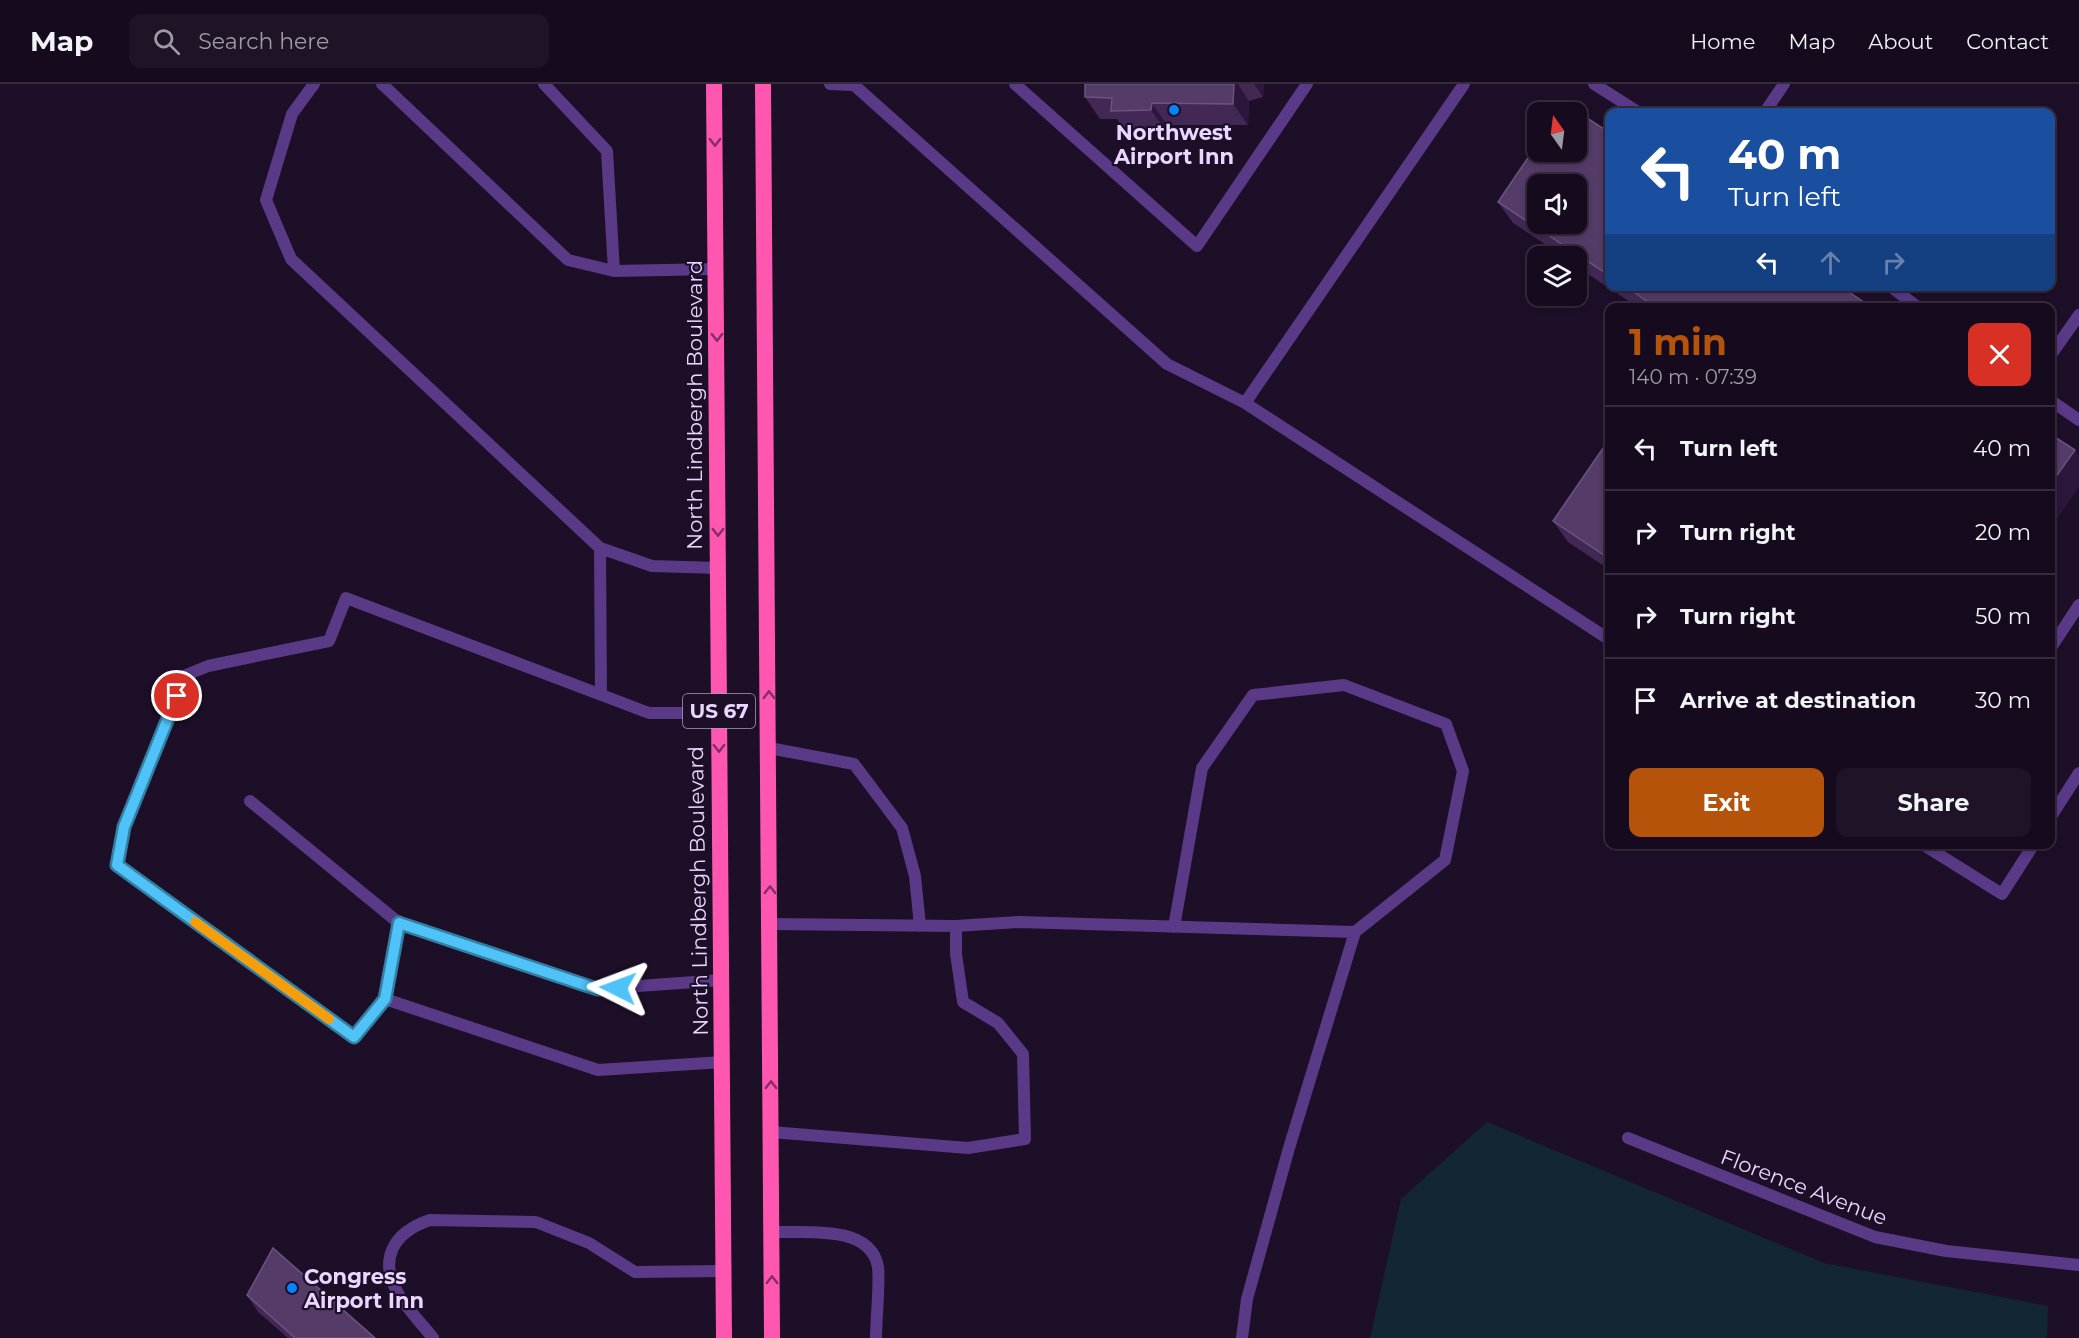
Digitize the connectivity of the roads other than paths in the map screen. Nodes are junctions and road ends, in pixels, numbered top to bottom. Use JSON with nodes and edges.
{"nodes":[{"id":1,"x":314,"y":84,"type":"edge"},
{"id":2,"x":382,"y":84,"type":"edge"},
{"id":3,"x":544,"y":84,"type":"edge"},
{"id":4,"x":714,"y":84,"type":"edge"},
{"id":5,"x":763,"y":84,"type":"edge"},
{"id":6,"x":830,"y":84,"type":"edge"},
{"id":7,"x":1015,"y":84,"type":"edge"},
{"id":8,"x":1307,"y":84,"type":"edge"},
{"id":9,"x":1464,"y":84,"type":"edge"},
{"id":10,"x":1594,"y":84,"type":"edge"},
{"id":11,"x":1784,"y":84,"type":"edge"},
{"id":12,"x":1632,"y":108,"type":"edge"},
{"id":13,"x":1768,"y":108,"type":"edge"},
{"id":14,"x":716,"y":270,"type":"junction"},
{"id":15,"x":614,"y":271,"type":"junction"},
{"id":16,"x":1897,"y":291,"type":"edge"},
{"id":17,"x":1912,"y":303,"type":"edge"},
{"id":18,"x":2079,"y":315,"type":"edge"},
{"id":19,"x":2055,"y":349,"type":"edge"},
{"id":20,"x":1245,"y":403,"type":"junction"},
{"id":21,"x":2055,"y":403,"type":"edge"},
{"id":22,"x":2079,"y":420,"type":"edge"},
{"id":23,"x":600,"y":548,"type":"junction"},
{"id":24,"x":718,"y":568,"type":"junction"},
{"id":25,"x":2079,"y":605,"type":"edge"},
{"id":26,"x":1605,"y":637,"type":"edge"},
{"id":27,"x":2055,"y":641,"type":"edge"},
{"id":28,"x":601,"y":695,"type":"junction"},
{"id":29,"x":719,"y":713,"type":"junction"},
{"id":30,"x":769,"y":748,"type":"junction"},
{"id":31,"x":2079,"y":773,"type":"edge"},
{"id":32,"x":250,"y":801,"type":"dead end"},
{"id":33,"x":2055,"y":810,"type":"edge"},
{"id":34,"x":1930,"y":849,"type":"edge"},
{"id":35,"x":2031,"y":849,"type":"edge"},
{"id":36,"x":399,"y":923,"type":"junction"},
{"id":37,"x":770,"y":924,"type":"junction"},
{"id":38,"x":920,"y":926,"type":"junction"},
{"id":39,"x":956,"y":926,"type":"junction"},
{"id":40,"x":1174,"y":927,"type":"junction"},
{"id":41,"x":1355,"y":932,"type":"junction"},
{"id":42,"x":722,"y":980,"type":"junction"},
{"id":43,"x":385,"y":999,"type":"junction"},
{"id":44,"x":723,"y":1062,"type":"junction"},
{"id":45,"x":771,"y":1132,"type":"junction"},
{"id":46,"x":1628,"y":1138,"type":"dead end"},
{"id":47,"x":772,"y":1232,"type":"junction"},
{"id":48,"x":2079,"y":1265,"type":"edge"},
{"id":49,"x":724,"y":1271,"type":"junction"},
{"id":50,"x":433,"y":1338,"type":"edge"},
{"id":51,"x":724,"y":1338,"type":"edge"},
{"id":52,"x":772,"y":1338,"type":"edge"},
{"id":53,"x":876,"y":1338,"type":"edge"},
{"id":54,"x":1242,"y":1338,"type":"edge"}],
"edges":[{"from":1,"to":23,"type":"street"},
{"from":2,"to":15,"type":"street"},
{"from":3,"to":15,"type":"street"},
{"from":4,"to":14,"type":"highway","name":"North Lindbergh Boulevard","number":"US 67","one_way":true},
{"from":30,"to":5,"type":"highway","number":"US 67","one_way":true},
{"from":6,"to":20,"type":"street"},
{"from":7,"to":8,"type":"street"},
{"from":9,"to":20,"type":"street"},
{"from":10,"to":12,"type":"street"},
{"from":11,"to":13,"type":"street"},
{"from":14,"to":15,"type":"street"},
{"from":14,"to":24,"type":"highway","name":"North Lindbergh Boulevard","number":"US 67","one_way":true},
{"from":16,"to":17,"type":"street"},
{"from":18,"to":19,"type":"street"},
{"from":20,"to":26,"type":"street"},
{"from":21,"to":22,"type":"street"},
{"from":23,"to":24,"type":"street"},
{"from":23,"to":28,"type":"street"},
{"from":24,"to":29,"type":"highway","name":"North Lindbergh Boulevard","number":"US 67"},
{"from":25,"to":27,"type":"street"},
{"from":28,"to":29,"type":"street"},
{"from":28,"to":43,"type":"street"},
{"from":29,"to":42,"type":"highway","name":"North Lindbergh Boulevard","number":"US 67","one_way":true},
{"from":37,"to":30,"type":"highway","number":"US 67","one_way":true},
{"from":30,"to":38,"type":"street"},
{"from":31,"to":33,"type":"street"},
{"from":32,"to":36,"type":"street"},
{"from":34,"to":35,"type":"street"},
{"from":36,"to":42,"type":"street"},
{"from":36,"to":43,"type":"street"},
{"from":37,"to":38,"type":"street"},
{"from":45,"to":37,"type":"highway","number":"US 67","one_way":true},
{"from":38,"to":39,"type":"street"},
{"from":39,"to":40,"type":"street"},
{"from":39,"to":45,"type":"street"},
{"from":40,"to":41,"type":"street"},
{"from":40,"to":41,"type":"street"},
{"from":41,"to":54,"type":"street"},
{"from":42,"to":44,"type":"highway","name":"North Lindbergh Boulevard","number":"US 67"},
{"from":43,"to":44,"type":"street"},
{"from":44,"to":49,"type":"highway","name":"North Lindbergh Boulevard","number":"US 67"},
{"from":45,"to":47,"type":"highway","number":"US 67"},
{"from":46,"to":48,"type":"street","name":"Florence Avenue"},
{"from":52,"to":47,"type":"highway","number":"US 67","one_way":true},
{"from":47,"to":53,"type":"street"},
{"from":49,"to":50,"type":"street"},
{"from":49,"to":51,"type":"highway","name":"North Lindbergh Boulevard","number":"US 67"}]}
